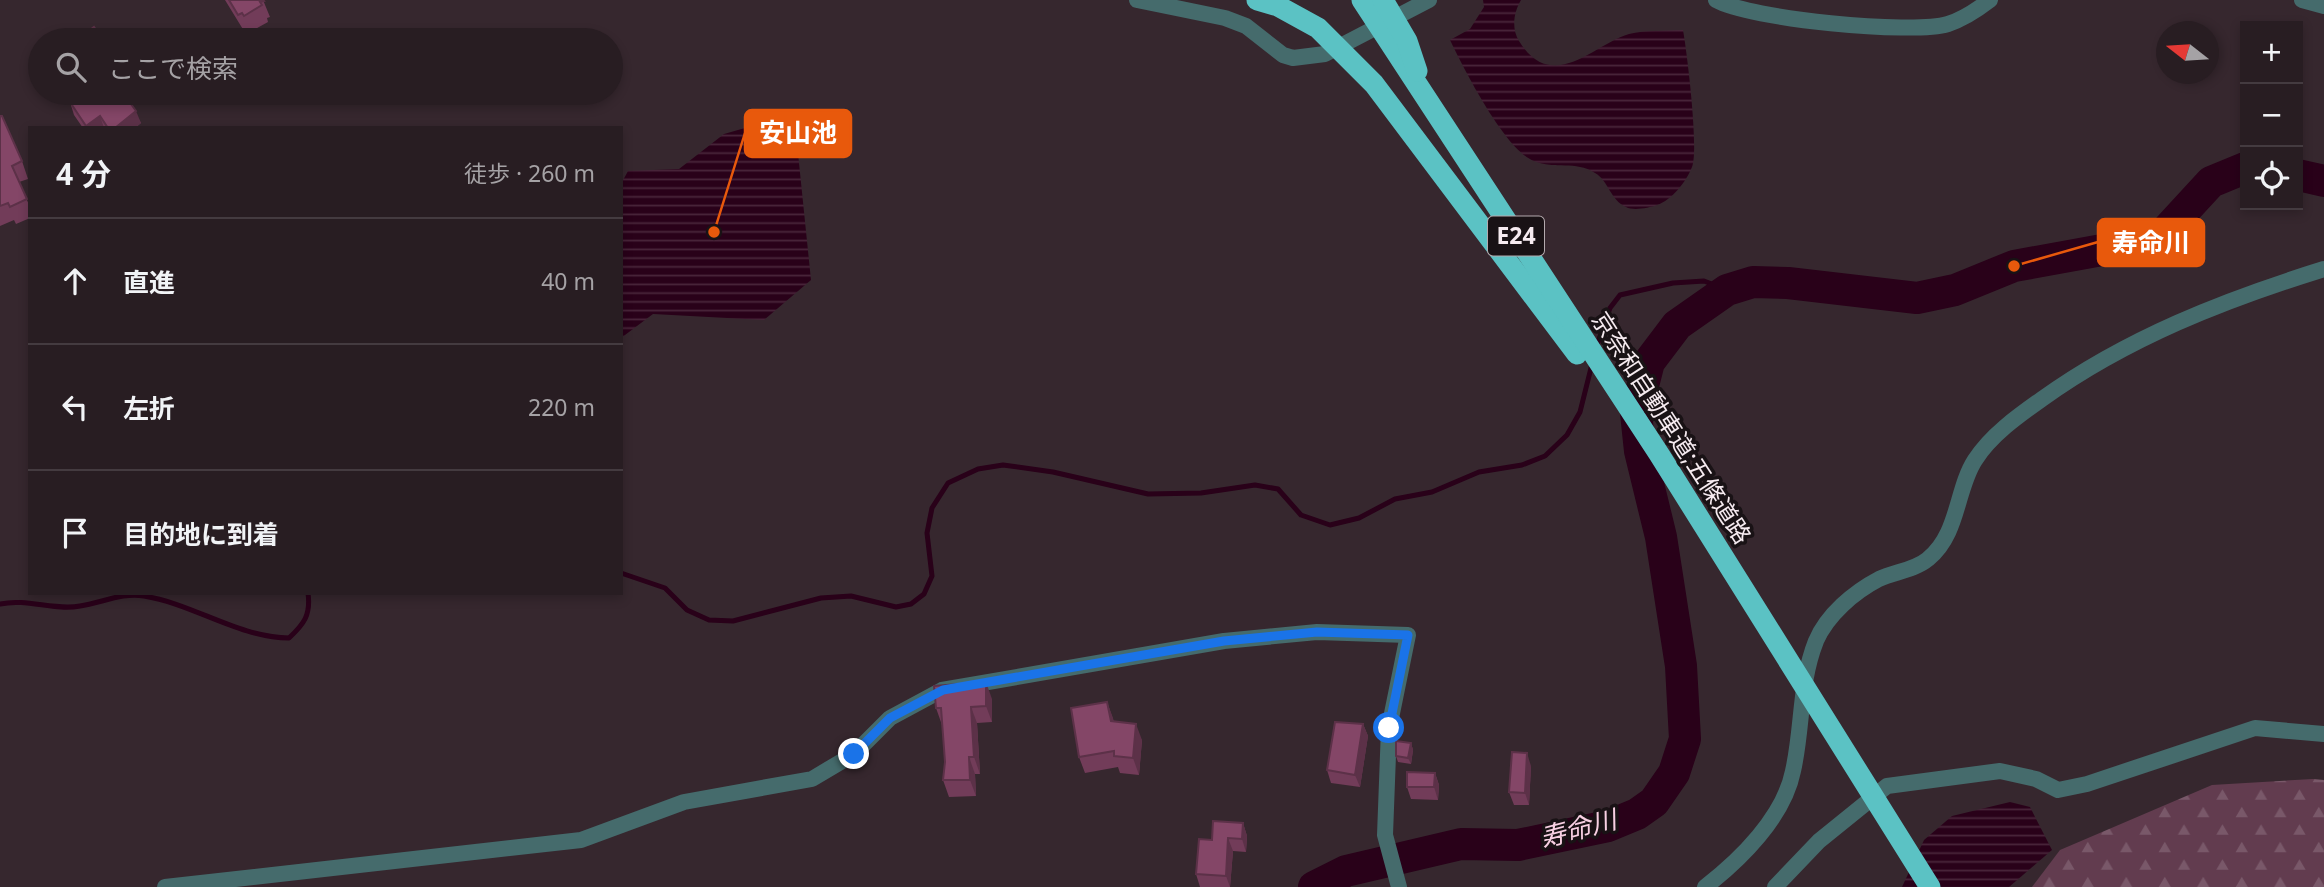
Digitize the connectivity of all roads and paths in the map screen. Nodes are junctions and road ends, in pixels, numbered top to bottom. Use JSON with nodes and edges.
{"nodes":[{"id":1,"x":1137,"y":0,"type":"edge"},
{"id":2,"x":1257,"y":0,"type":"edge"},
{"id":3,"x":1362,"y":0,"type":"edge"},
{"id":4,"x":1429,"y":0,"type":"edge"},
{"id":5,"x":1716,"y":0,"type":"edge"},
{"id":6,"x":1990,"y":0,"type":"edge"},
{"id":7,"x":2302,"y":0,"type":"edge"},
{"id":8,"x":2324,"y":6,"type":"edge"},
{"id":9,"x":1382,"y":9,"type":"edge"},
{"id":10,"x":2324,"y":269,"type":"edge"},
{"id":11,"x":1659,"y":454,"type":"junction"},
{"id":12,"x":2324,"y":734,"type":"edge"},
{"id":13,"x":165,"y":887,"type":"edge"},
{"id":14,"x":1399,"y":887,"type":"edge"},
{"id":15,"x":1705,"y":887,"type":"edge"},
{"id":16,"x":1775,"y":887,"type":"edge"},
{"id":17,"x":1930,"y":887,"type":"edge"}],
"edges":[{"from":1,"to":4,"type":"street"},
{"from":2,"to":11,"type":"highway"},
{"from":3,"to":9,"type":"highway","name":"京奈和自動車道;五條道路","number":"E24"},
{"from":5,"to":6,"type":"street"},
{"from":7,"to":8,"type":"street"},
{"from":9,"to":11,"type":"highway","name":"京奈和自動車道;五條道路","number":"E24"},
{"from":10,"to":15,"type":"street"},
{"from":11,"to":17,"type":"highway","name":"京奈和自動車道;五條道路","number":"E24"},
{"from":12,"to":16,"type":"street"},
{"from":13,"to":14,"type":"street"}]}
